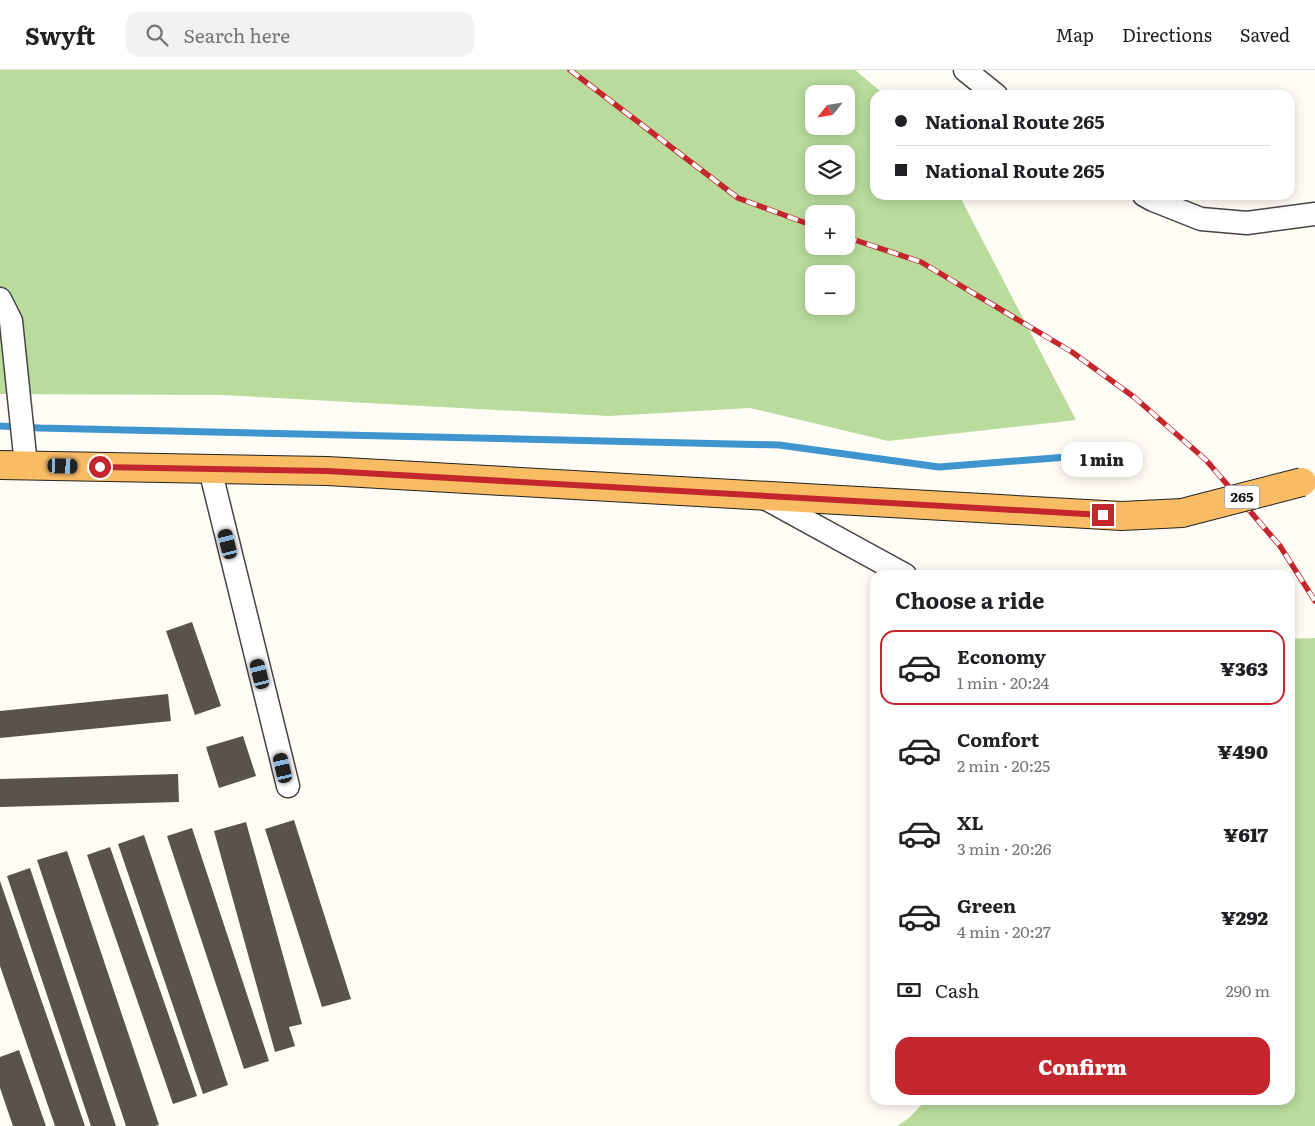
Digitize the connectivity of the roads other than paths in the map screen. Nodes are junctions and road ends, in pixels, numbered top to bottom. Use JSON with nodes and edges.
{"nodes":[{"id":1,"x":965,"y":70,"type":"edge"},
{"id":2,"x":990,"y":90,"type":"edge"},
{"id":3,"x":1153,"y":200,"type":"edge"},
{"id":4,"x":1315,"y":214,"type":"edge"},
{"id":5,"x":0,"y":300,"type":"edge"},
{"id":6,"x":13,"y":465,"type":"edge"},
{"id":7,"x":210,"y":469,"type":"junction"},
{"id":8,"x":1308,"y":481,"type":"edge"},
{"id":9,"x":759,"y":494,"type":"junction"},
{"id":10,"x":896,"y":570,"type":"edge"},
{"id":11,"x":288,"y":786,"type":"dead end"}],
"edges":[{"from":1,"to":2,"type":"street"},
{"from":3,"to":4,"type":"street"},
{"from":5,"to":6,"type":"street"},
{"from":6,"to":7,"type":"highway","number":"265"},
{"from":7,"to":9,"type":"highway","number":"265"},
{"from":7,"to":11,"type":"street"},
{"from":8,"to":9,"type":"highway","number":"265","bridge":true},
{"from":9,"to":10,"type":"street"}]}
